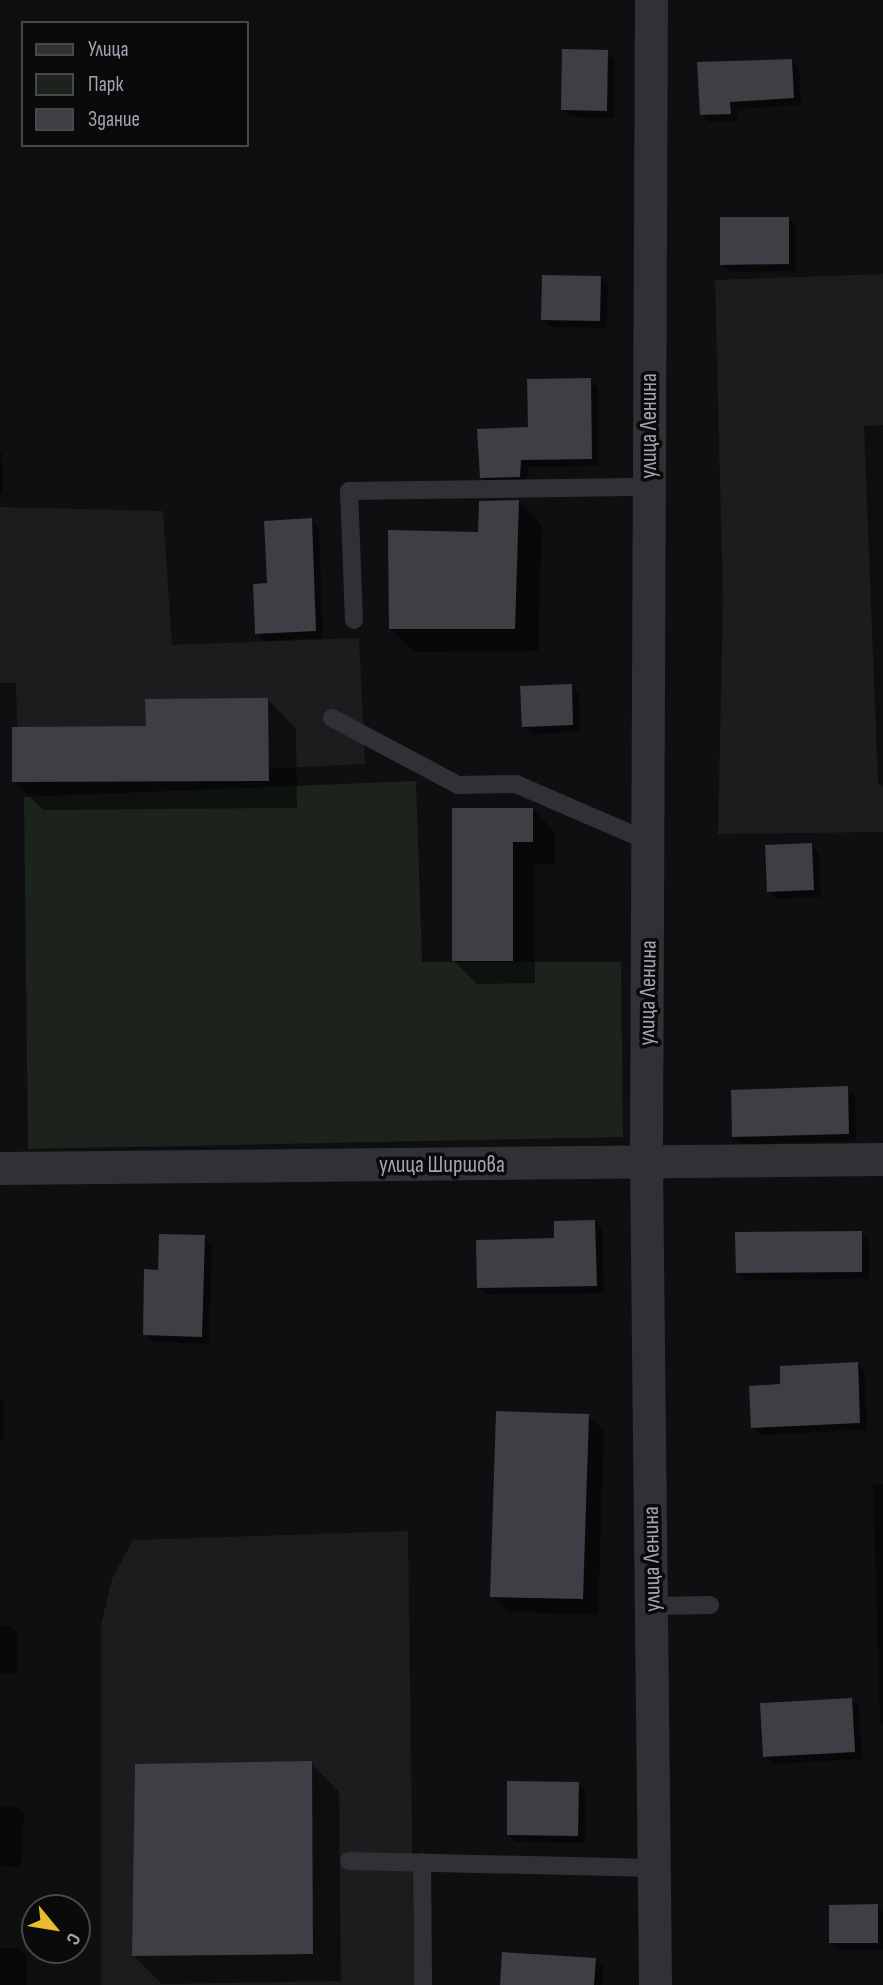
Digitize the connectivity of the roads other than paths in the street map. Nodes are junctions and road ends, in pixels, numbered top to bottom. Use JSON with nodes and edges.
{"nodes":[{"id":1,"x":651,"y":0,"type":"edge"},
{"id":2,"x":649,"y":487,"type":"junction"},
{"id":3,"x":354,"y":620,"type":"dead end"},
{"id":4,"x":332,"y":718,"type":"dead end"},
{"id":5,"x":650,"y":842,"type":"junction"},
{"id":6,"x":883,"y":1159,"type":"edge"},
{"id":7,"x":646,"y":1164,"type":"junction"},
{"id":8,"x":0,"y":1168,"type":"edge"},
{"id":9,"x":710,"y":1605,"type":"dead end"},
{"id":10,"x":653,"y":1606,"type":"junction"},
{"id":11,"x":349,"y":1861,"type":"dead end"},
{"id":12,"x":422,"y":1862,"type":"junction"},
{"id":13,"x":654,"y":1868,"type":"junction"},
{"id":14,"x":423,"y":1985,"type":"edge"},
{"id":15,"x":655,"y":1985,"type":"edge"}],
"edges":[{"from":1,"to":2,"type":"street","name":"улица Ленина"},
{"from":2,"to":3,"type":"lane"},
{"from":2,"to":5,"type":"street","name":"улица Ленина"},
{"from":4,"to":5,"type":"lane"},
{"from":5,"to":7,"type":"street","name":"улица Ленина"},
{"from":6,"to":7,"type":"street","name":"улица Ширшова"},
{"from":7,"to":8,"type":"street","name":"улица Ширшова"},
{"from":7,"to":10,"type":"street","name":"улица Ленина"},
{"from":9,"to":10,"type":"lane"},
{"from":10,"to":13,"type":"street","name":"улица Ленина"},
{"from":11,"to":12,"type":"lane"},
{"from":12,"to":13,"type":"lane"},
{"from":12,"to":14,"type":"lane"},
{"from":13,"to":15,"type":"street","name":"улица Ленина"}]}
